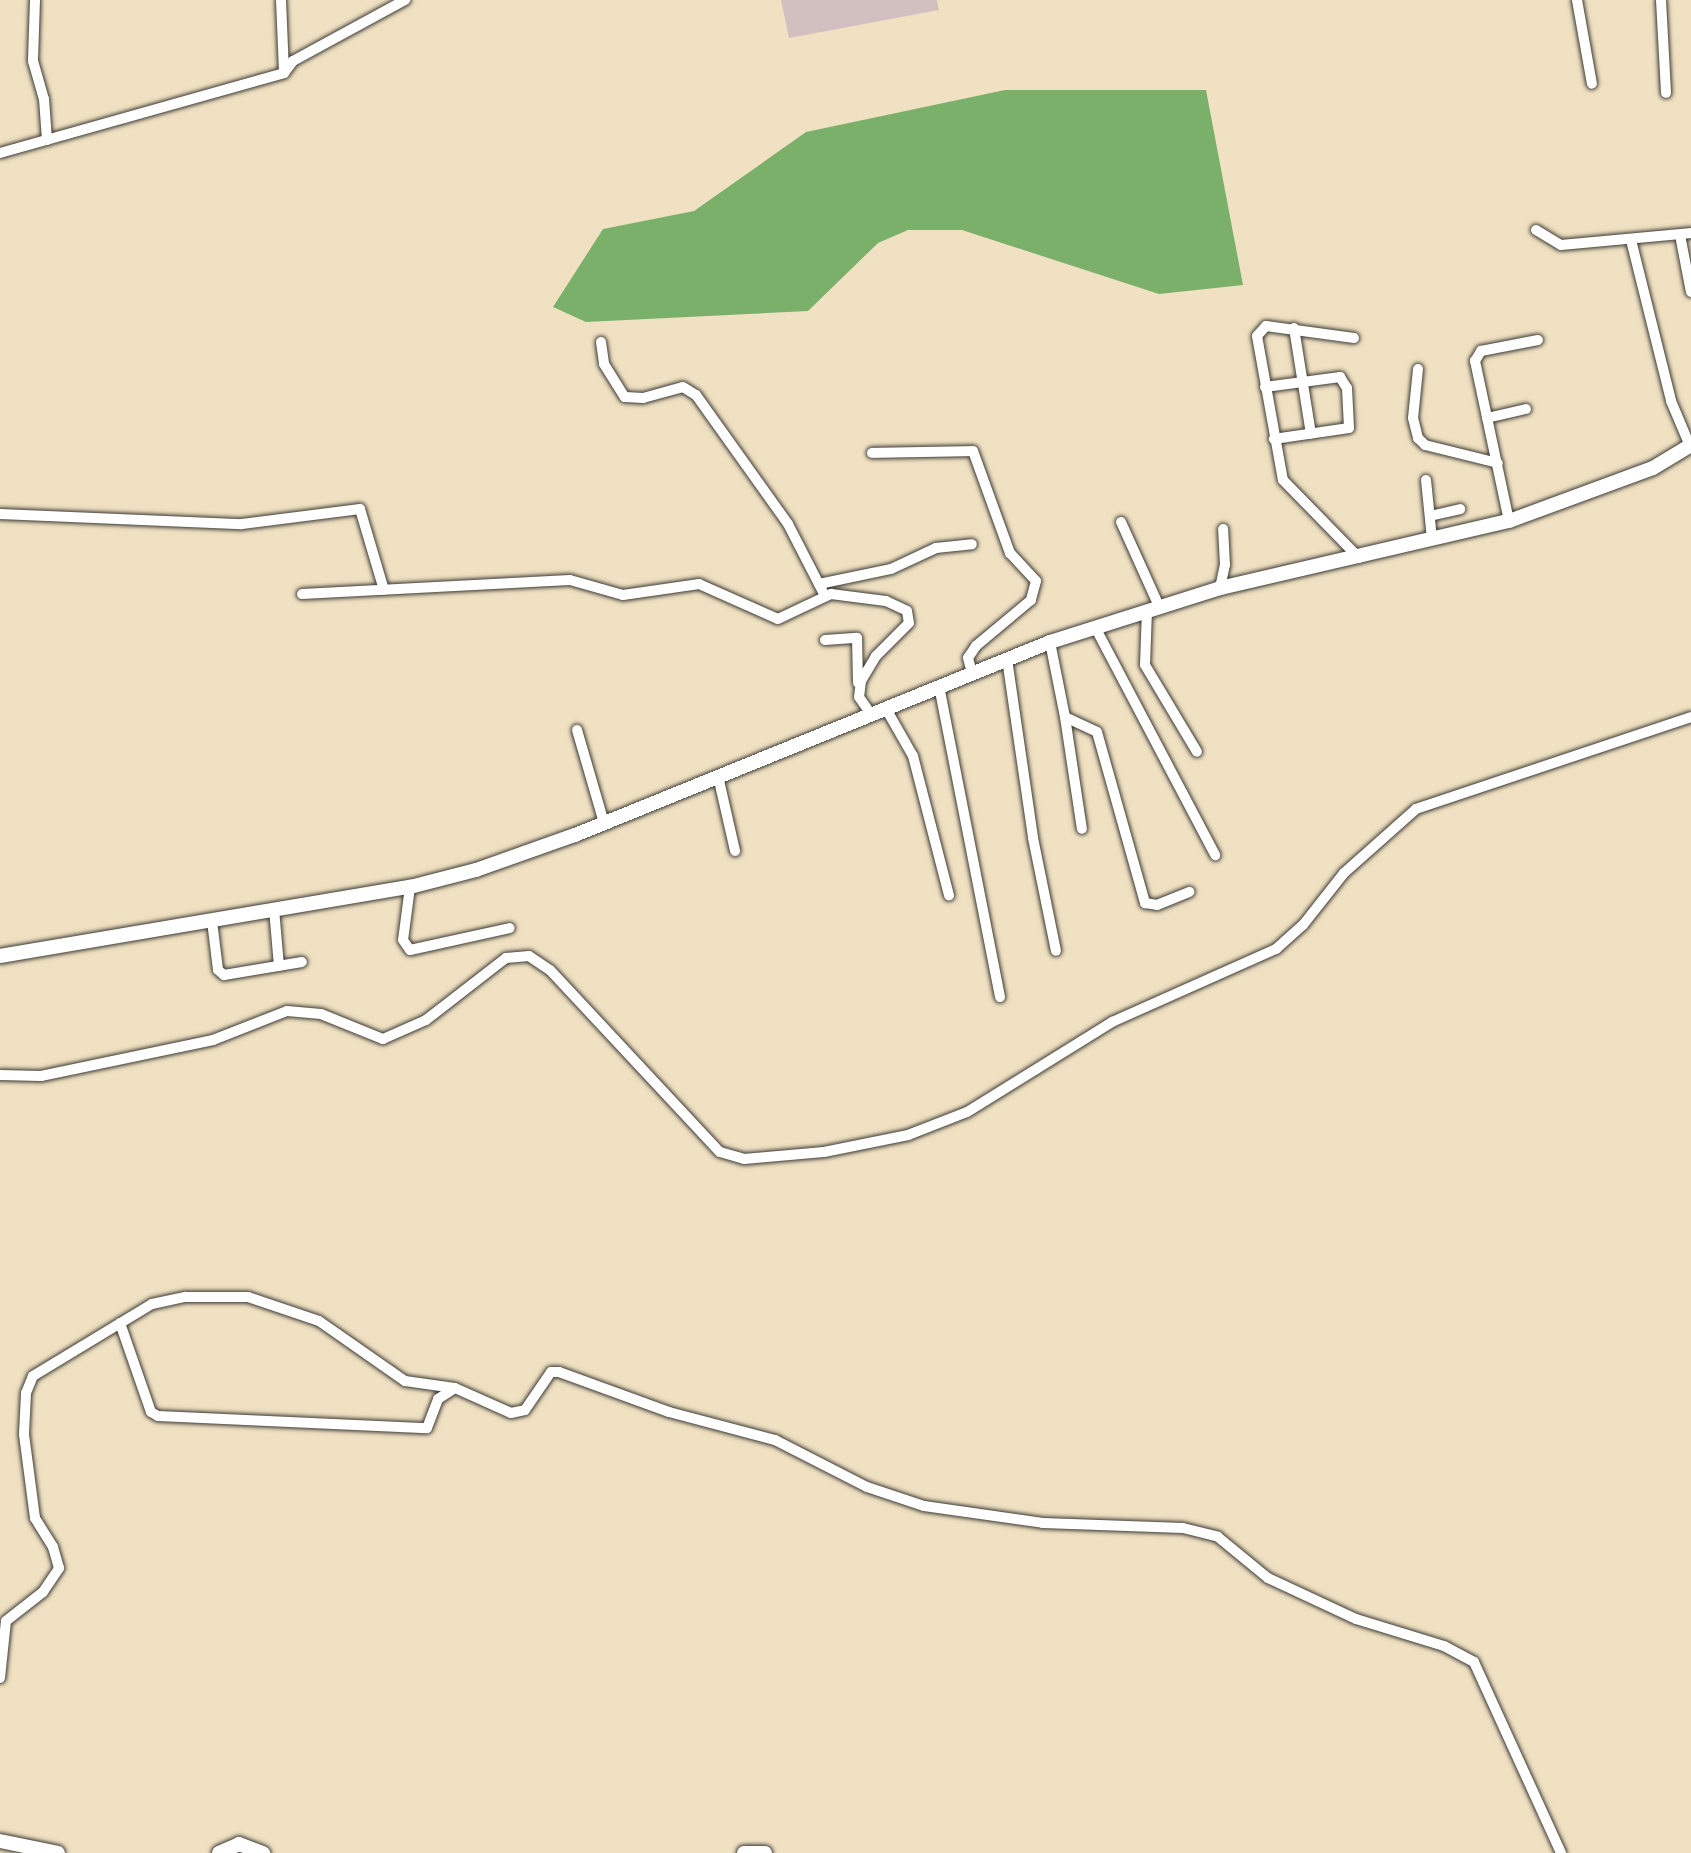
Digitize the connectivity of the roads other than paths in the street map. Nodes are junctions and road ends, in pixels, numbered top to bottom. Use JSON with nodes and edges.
{"nodes":[{"id":1,"x":35,"y":0,"type":"edge"},
{"id":2,"x":281,"y":0,"type":"edge"},
{"id":3,"x":405,"y":0,"type":"edge"},
{"id":4,"x":1577,"y":0,"type":"edge"},
{"id":5,"x":1661,"y":0,"type":"edge"},
{"id":6,"x":284,"y":73,"type":"junction"},
{"id":7,"x":1592,"y":84,"type":"dead end"},
{"id":8,"x":1666,"y":93,"type":"dead end"},
{"id":9,"x":47,"y":140,"type":"junction"},
{"id":10,"x":0,"y":153,"type":"edge"},
{"id":11,"x":1536,"y":230,"type":"dead end"},
{"id":12,"x":1685,"y":234,"type":"edge"},
{"id":13,"x":1631,"y":240,"type":"junction"},
{"id":14,"x":1691,"y":292,"type":"edge"},
{"id":15,"x":1294,"y":328,"type":"junction"},
{"id":16,"x":1354,"y":338,"type":"dead end"},
{"id":17,"x":1538,"y":340,"type":"dead end"},
{"id":18,"x":601,"y":342,"type":"dead end"},
{"id":19,"x":1418,"y":369,"type":"dead end"},
{"id":20,"x":1303,"y":381,"type":"junction"},
{"id":21,"x":1265,"y":387,"type":"junction"},
{"id":22,"x":1526,"y":409,"type":"dead end"},
{"id":23,"x":1487,"y":418,"type":"junction"},
{"id":24,"x":1311,"y":434,"type":"junction"},
{"id":25,"x":1274,"y":439,"type":"junction"},
{"id":26,"x":1690,"y":446,"type":"edge"},
{"id":27,"x":872,"y":453,"type":"dead end"},
{"id":28,"x":1498,"y":463,"type":"junction"},
{"id":29,"x":1426,"y":480,"type":"dead end"},
{"id":30,"x":1460,"y":509,"type":"dead end"},
{"id":31,"x":0,"y":514,"type":"edge"},
{"id":32,"x":1430,"y":516,"type":"junction"},
{"id":33,"x":1509,"y":521,"type":"junction"},
{"id":34,"x":1121,"y":522,"type":"dead end"},
{"id":35,"x":1223,"y":529,"type":"dead end"},
{"id":36,"x":1432,"y":539,"type":"junction"},
{"id":37,"x":972,"y":544,"type":"dead end"},
{"id":38,"x":1359,"y":558,"type":"junction"},
{"id":39,"x":819,"y":584,"type":"junction"},
{"id":40,"x":1220,"y":588,"type":"junction"},
{"id":41,"x":384,"y":590,"type":"junction"},
{"id":42,"x":302,"y":594,"type":"dead end"},
{"id":43,"x":825,"y":596,"type":"junction"},
{"id":44,"x":1153,"y":608,"type":"junction"},
{"id":45,"x":1095,"y":627,"type":"junction"},
{"id":46,"x":825,"y":640,"type":"dead end"},
{"id":47,"x":1050,"y":642,"type":"junction"},
{"id":48,"x":1007,"y":659,"type":"junction"},
{"id":49,"x":972,"y":673,"type":"junction"},
{"id":50,"x":939,"y":686,"type":"junction"},
{"id":51,"x":858,"y":689,"type":"junction"},
{"id":52,"x":885,"y":707,"type":"junction"},
{"id":53,"x":870,"y":713,"type":"junction"},
{"id":54,"x":1065,"y":717,"type":"junction"},
{"id":55,"x":1691,"y":717,"type":"edge"},
{"id":56,"x":577,"y":730,"type":"dead end"},
{"id":57,"x":1197,"y":752,"type":"dead end"},
{"id":58,"x":718,"y":776,"type":"junction"},
{"id":59,"x":604,"y":823,"type":"junction"},
{"id":60,"x":1082,"y":829,"type":"dead end"},
{"id":61,"x":735,"y":851,"type":"dead end"},
{"id":62,"x":1215,"y":855,"type":"dead end"},
{"id":63,"x":410,"y":887,"type":"junction"},
{"id":64,"x":1190,"y":892,"type":"dead end"},
{"id":65,"x":949,"y":895,"type":"dead end"},
{"id":66,"x":274,"y":909,"type":"junction"},
{"id":67,"x":212,"y":921,"type":"junction"},
{"id":68,"x":510,"y":928,"type":"dead end"},
{"id":69,"x":1056,"y":951,"type":"dead end"},
{"id":70,"x":0,"y":956,"type":"edge"},
{"id":71,"x":302,"y":962,"type":"dead end"},
{"id":72,"x":279,"y":966,"type":"junction"},
{"id":73,"x":1000,"y":997,"type":"dead end"},
{"id":74,"x":0,"y":1075,"type":"edge"},
{"id":75,"x":120,"y":1323,"type":"junction"},
{"id":76,"x":455,"y":1388,"type":"junction"},
{"id":77,"x":0,"y":1678,"type":"edge"},
{"id":78,"x":0,"y":1841,"type":"edge"},
{"id":79,"x":58,"y":1853,"type":"edge"},
{"id":80,"x":219,"y":1853,"type":"edge"},
{"id":81,"x":263,"y":1853,"type":"edge"},
{"id":82,"x":744,"y":1853,"type":"edge"},
{"id":83,"x":765,"y":1853,"type":"edge"},
{"id":84,"x":1561,"y":1853,"type":"edge"}],
"edges":[{"from":1,"to":9,"type":"street"},
{"from":2,"to":6,"type":"street"},
{"from":3,"to":6,"type":"street"},
{"from":4,"to":7,"type":"street"},
{"from":5,"to":8,"type":"street"},
{"from":6,"to":9,"type":"street"},
{"from":9,"to":10,"type":"street"},
{"from":11,"to":13,"type":"street"},
{"from":12,"to":13,"type":"street"},
{"from":12,"to":14,"type":"street"},
{"from":13,"to":26,"type":"street"},
{"from":15,"to":16,"type":"street"},
{"from":15,"to":20,"type":"street"},
{"from":15,"to":21,"type":"street"},
{"from":17,"to":23,"type":"street"},
{"from":18,"to":39,"type":"street"},
{"from":19,"to":28,"type":"street"},
{"from":20,"to":21,"type":"street"},
{"from":20,"to":24,"type":"street"},
{"from":20,"to":24,"type":"street"},
{"from":21,"to":25,"type":"street"},
{"from":22,"to":23,"type":"street"},
{"from":23,"to":28,"type":"street"},
{"from":24,"to":25,"type":"street"},
{"from":25,"to":38,"type":"street"},
{"from":26,"to":33,"type":"main road"},
{"from":27,"to":49,"type":"street"},
{"from":28,"to":33,"type":"street"},
{"from":29,"to":32,"type":"street"},
{"from":30,"to":32,"type":"street"},
{"from":31,"to":41,"type":"street"},
{"from":32,"to":36,"type":"street"},
{"from":33,"to":36,"type":"main road"},
{"from":34,"to":44,"type":"street"},
{"from":35,"to":40,"type":"street"},
{"from":36,"to":38,"type":"main road"},
{"from":37,"to":39,"type":"street"},
{"from":38,"to":40,"type":"main road"},
{"from":39,"to":43,"type":"street"},
{"from":40,"to":44,"type":"main road"},
{"from":41,"to":42,"type":"street"},
{"from":41,"to":43,"type":"street"},
{"from":43,"to":51,"type":"street"},
{"from":44,"to":45,"type":"main road"},
{"from":44,"to":57,"type":"street"},
{"from":45,"to":47,"type":"main road"},
{"from":45,"to":62,"type":"street"},
{"from":46,"to":51,"type":"street"},
{"from":47,"to":48,"type":"main road"},
{"from":47,"to":54,"type":"street"},
{"from":48,"to":49,"type":"main road"},
{"from":48,"to":69,"type":"street"},
{"from":49,"to":50,"type":"main road"},
{"from":50,"to":52,"type":"main road"},
{"from":50,"to":73,"type":"street"},
{"from":51,"to":53,"type":"street"},
{"from":52,"to":53,"type":"main road"},
{"from":52,"to":65,"type":"street"},
{"from":53,"to":58,"type":"main road"},
{"from":54,"to":60,"type":"street"},
{"from":54,"to":64,"type":"street"},
{"from":55,"to":74,"type":"street"},
{"from":56,"to":59,"type":"street"},
{"from":58,"to":59,"type":"main road"},
{"from":58,"to":61,"type":"street"},
{"from":59,"to":63,"type":"main road"},
{"from":63,"to":66,"type":"main road"},
{"from":63,"to":68,"type":"street"},
{"from":66,"to":67,"type":"main road"},
{"from":66,"to":72,"type":"street"},
{"from":67,"to":70,"type":"main road"},
{"from":67,"to":72,"type":"street"},
{"from":71,"to":72,"type":"street"},
{"from":75,"to":76,"type":"street"},
{"from":75,"to":76,"type":"street"},
{"from":75,"to":77,"type":"street"},
{"from":76,"to":84,"type":"street"},
{"from":78,"to":79,"type":"main road"},
{"from":80,"to":81,"type":"main road"},
{"from":82,"to":83,"type":"main road"}]}
